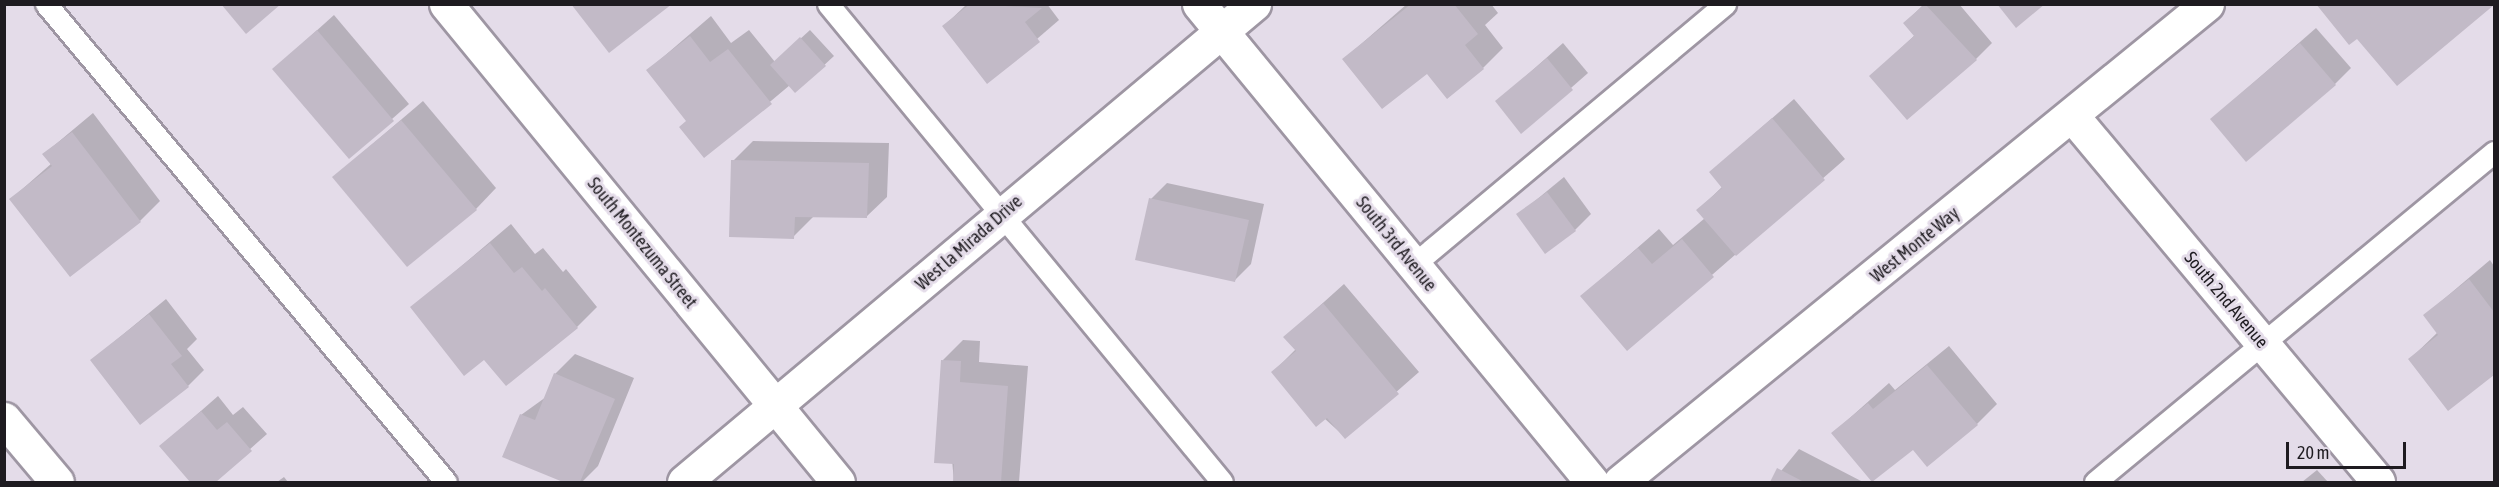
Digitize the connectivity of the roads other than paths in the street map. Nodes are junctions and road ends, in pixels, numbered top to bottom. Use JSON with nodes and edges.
{"nodes":[{"id":1,"x":46,"y":4,"type":"edge"},
{"id":2,"x":446,"y":4,"type":"edge"},
{"id":3,"x":828,"y":4,"type":"edge"},
{"id":4,"x":1199,"y":4,"type":"edge"},
{"id":5,"x":1254,"y":4,"type":"edge"},
{"id":6,"x":1725,"y":4,"type":"edge"},
{"id":7,"x":2207,"y":4,"type":"edge"},
{"id":8,"x":1221,"y":31,"type":"junction"},
{"id":9,"x":2074,"y":118,"type":"junction"},
{"id":10,"x":2494,"y":152,"type":"edge"},
{"id":11,"x":1001,"y":214,"type":"junction"},
{"id":12,"x":1413,"y":265,"type":"junction"},
{"id":13,"x":2263,"y":344,"type":"junction"},
{"id":14,"x":777,"y":408,"type":"junction"},
{"id":15,"x":4,"y":419,"type":"edge"},
{"id":16,"x":57,"y":483,"type":"edge"},
{"id":17,"x":446,"y":483,"type":"edge"},
{"id":18,"x":684,"y":483,"type":"edge"},
{"id":19,"x":838,"y":483,"type":"edge"},
{"id":20,"x":1222,"y":483,"type":"edge"},
{"id":21,"x":1592,"y":483,"type":"edge"},
{"id":22,"x":1620,"y":483,"type":"edge"},
{"id":23,"x":2095,"y":483,"type":"edge"},
{"id":24,"x":2378,"y":483,"type":"edge"}],
"edges":[{"from":1,"to":17,"type":"lane"},
{"from":2,"to":14,"type":"street","name":"South Montezuma Street"},
{"from":3,"to":11,"type":"lane"},
{"from":4,"to":8,"type":"street","name":"South 3rd Avenue"},
{"from":5,"to":8,"type":"street","name":"West la Mirada Drive"},
{"from":6,"to":12,"type":"lane"},
{"from":7,"to":9,"type":"street","name":"West Monte Way"},
{"from":8,"to":11,"type":"street","name":"West la Mirada Drive"},
{"from":8,"to":12,"type":"street","name":"South 3rd Avenue"},
{"from":9,"to":13,"type":"street","name":"South 2nd Avenue"},
{"from":9,"to":22,"type":"street","name":"West Monte Way"},
{"from":10,"to":13,"type":"lane"},
{"from":11,"to":14,"type":"street","name":"West la Mirada Drive"},
{"from":11,"to":20,"type":"lane"},
{"from":12,"to":21,"type":"street","name":"South 3rd Avenue"},
{"from":13,"to":23,"type":"lane"},
{"from":13,"to":24,"type":"street","name":"South 2nd Avenue"},
{"from":14,"to":18,"type":"street","name":"West la Mirada Drive"},
{"from":14,"to":19,"type":"street","name":"South Montezuma Street"},
{"from":15,"to":16,"type":"street"}]}
